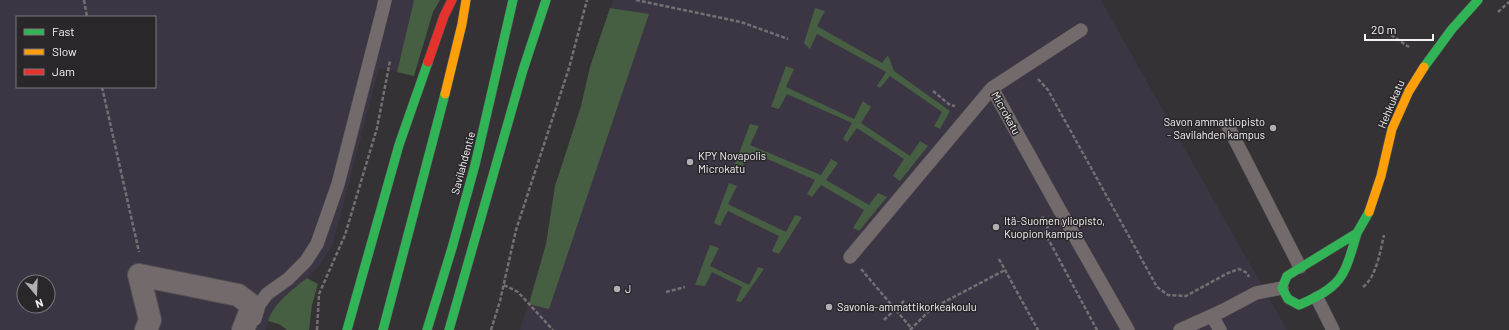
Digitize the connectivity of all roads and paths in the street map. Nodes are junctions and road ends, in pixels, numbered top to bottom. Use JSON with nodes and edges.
{"nodes":[{"id":1,"x":84,"y":0,"type":"edge"},
{"id":2,"x":385,"y":0,"type":"edge"},
{"id":3,"x":452,"y":0,"type":"edge"},
{"id":4,"x":466,"y":0,"type":"edge"},
{"id":5,"x":513,"y":0,"type":"edge"},
{"id":6,"x":546,"y":0,"type":"edge"},
{"id":7,"x":586,"y":0,"type":"edge"},
{"id":8,"x":636,"y":0,"type":"edge"},
{"id":9,"x":1478,"y":0,"type":"edge"},
{"id":10,"x":87,"y":16,"type":"edge"},
{"id":11,"x":1081,"y":30,"type":"dead end"},
{"id":12,"x":788,"y":39,"type":"dead end"},
{"id":13,"x":1026,"y":65,"type":"junction"},
{"id":14,"x":102,"y":88,"type":"edge"},
{"id":15,"x":992,"y":88,"type":"junction"},
{"id":16,"x":933,"y":91,"type":"dead end"},
{"id":17,"x":974,"y":110,"type":"junction"},
{"id":18,"x":1228,"y":126,"type":"dead end"},
{"id":19,"x":1046,"y":216,"type":"dead end"},
{"id":20,"x":1030,"y":225,"type":"dead end"},
{"id":21,"x":1357,"y":233,"type":"junction"},
{"id":22,"x":850,"y":257,"type":"joint"},
{"id":23,"x":999,"y":259,"type":"dead end"},
{"id":24,"x":1300,"y":267,"type":"junction"},
{"id":25,"x":1005,"y":270,"type":"junction"},
{"id":26,"x":144,"y":276,"type":"junction"},
{"id":27,"x":504,"y":285,"type":"junction"},
{"id":28,"x":685,"y":287,"type":"dead end"},
{"id":29,"x":1282,"y":288,"type":"junction"},
{"id":30,"x":666,"y":292,"type":"dead end"},
{"id":31,"x":1256,"y":293,"type":"junction"},
{"id":32,"x":1317,"y":298,"type":"junction"},
{"id":33,"x":904,"y":301,"type":"dead end"},
{"id":34,"x":895,"y":310,"type":"junction"},
{"id":35,"x":1212,"y":316,"type":"junction"},
{"id":36,"x":884,"y":320,"type":"dead end"},
{"id":37,"x":911,"y":329,"type":"edge"},
{"id":38,"x":146,"y":330,"type":"edge"},
{"id":39,"x":243,"y":330,"type":"edge"},
{"id":40,"x":252,"y":330,"type":"edge"},
{"id":41,"x":347,"y":330,"type":"edge"},
{"id":42,"x":383,"y":330,"type":"edge"},
{"id":43,"x":427,"y":330,"type":"edge"},
{"id":44,"x":449,"y":330,"type":"edge"},
{"id":45,"x":491,"y":330,"type":"edge"},
{"id":46,"x":553,"y":330,"type":"edge"},
{"id":47,"x":1038,"y":330,"type":"edge"},
{"id":48,"x":1128,"y":330,"type":"edge"},
{"id":49,"x":1180,"y":330,"type":"edge"},
{"id":50,"x":1220,"y":330,"type":"edge"},
{"id":51,"x":1333,"y":330,"type":"edge"}],
"edges":[{"from":1,"to":10,"type":"path"},
{"from":2,"to":40,"type":"lane"},
{"from":3,"to":41,"type":"main road"},
{"from":4,"to":42,"type":"main road"},
{"from":5,"to":43,"type":"main road","name":"Savilahdentie"},
{"from":6,"to":44,"type":"main road"},
{"from":7,"to":27,"type":"path"},
{"from":8,"to":12,"type":"path"},
{"from":9,"to":21,"type":"main road","name":"Hehkukatu"},
{"from":11,"to":13,"type":"lane"},
{"from":13,"to":15,"type":"lane"},
{"from":13,"to":31,"type":"path"},
{"from":14,"to":26,"type":"path"},
{"from":15,"to":17,"type":"lane","name":"Microkatu"},
{"from":15,"to":48,"type":"lane","name":"Microkatu"},
{"from":16,"to":17,"type":"path"},
{"from":17,"to":22,"type":"lane","name":"Microkatu"},
{"from":18,"to":24,"type":"lane"},
{"from":19,"to":20,"type":"path"},
{"from":21,"to":24,"type":"main road"},
{"from":21,"to":32,"type":"main road","name":"Hehkukatu"},
{"from":22,"to":34,"type":"path"},
{"from":23,"to":25,"type":"path"},
{"from":24,"to":29,"type":"main road"},
{"from":25,"to":37,"type":"path"},
{"from":25,"to":47,"type":"path"},
{"from":26,"to":38,"type":"street"},
{"from":26,"to":39,"type":"street"},
{"from":27,"to":45,"type":"path"},
{"from":27,"to":46,"type":"path"},
{"from":28,"to":30,"type":"path"},
{"from":29,"to":31,"type":"lane"},
{"from":29,"to":32,"type":"main road","name":"Hehkukatu"},
{"from":31,"to":35,"type":"lane"},
{"from":32,"to":51,"type":"lane"},
{"from":33,"to":34,"type":"path"},
{"from":34,"to":36,"type":"path"},
{"from":34,"to":37,"type":"path"},
{"from":35,"to":49,"type":"lane"},
{"from":35,"to":50,"type":"lane"}]}
